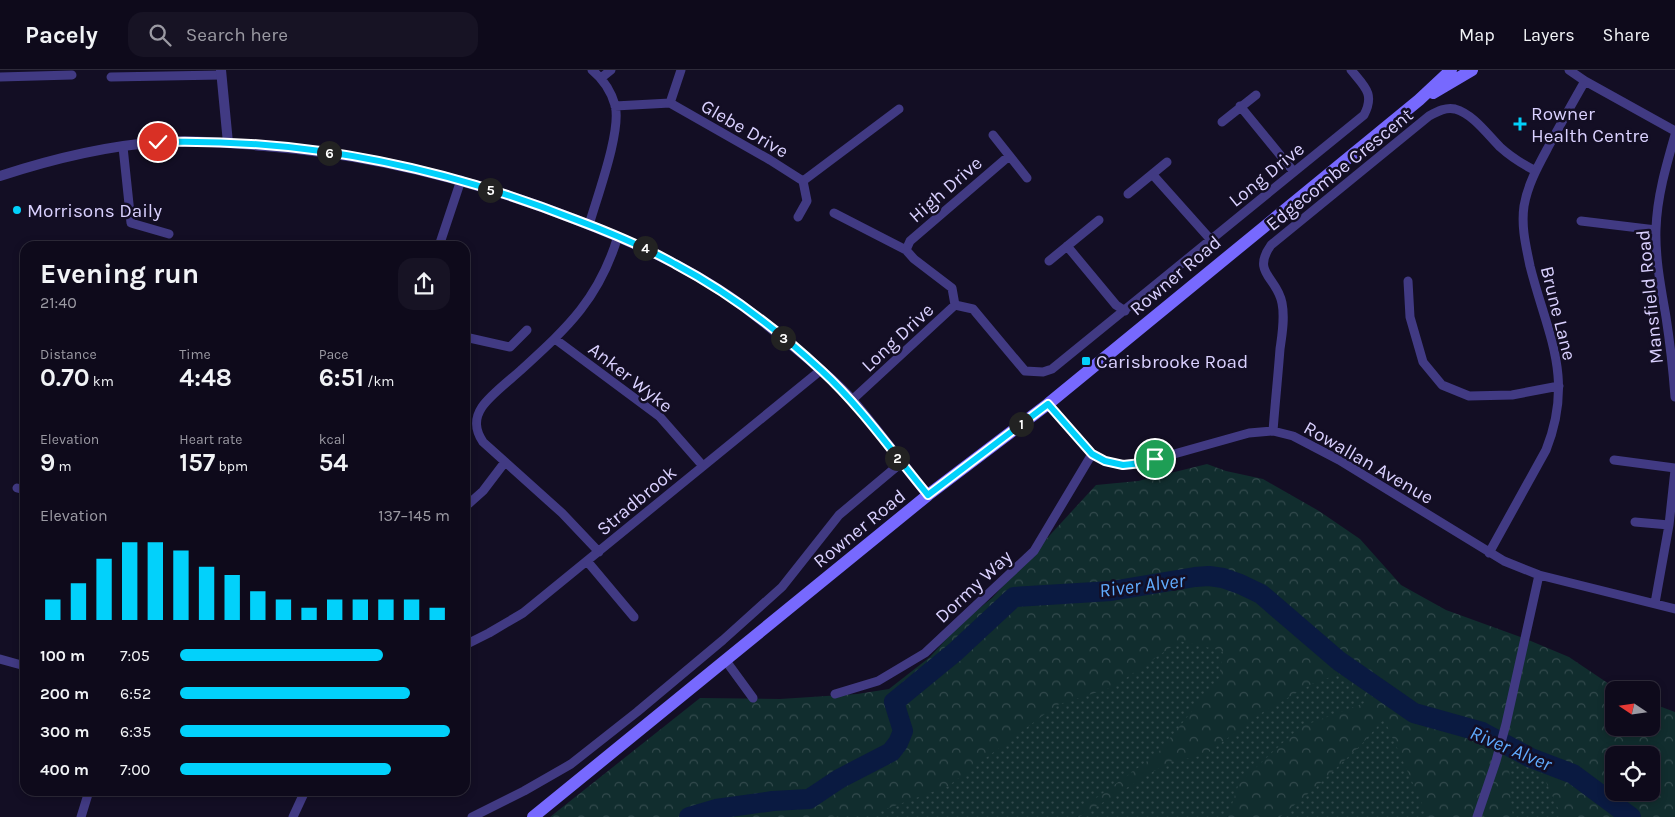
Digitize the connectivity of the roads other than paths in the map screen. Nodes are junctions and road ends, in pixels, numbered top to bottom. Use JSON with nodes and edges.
{"nodes":[{"id":1,"x":592,"y":70,"type":"edge"},
{"id":2,"x":611,"y":70,"type":"edge"},
{"id":3,"x":681,"y":70,"type":"edge"},
{"id":4,"x":1351,"y":70,"type":"edge"},
{"id":5,"x":1472,"y":70,"type":"edge"},
{"id":6,"x":1569,"y":70,"type":"edge"},
{"id":7,"x":1449,"y":71,"type":"edge"},
{"id":8,"x":221,"y":73,"type":"edge"},
{"id":9,"x":72,"y":75,"type":"dead end"},
{"id":10,"x":0,"y":77,"type":"edge"},
{"id":11,"x":111,"y":77,"type":"dead end"},
{"id":12,"x":601,"y":78,"type":"junction"},
{"id":13,"x":1585,"y":80,"type":"junction"},
{"id":14,"x":1256,"y":96,"type":"dead end"},
{"id":15,"x":1419,"y":100,"type":"junction"},
{"id":16,"x":670,"y":103,"type":"junction"},
{"id":17,"x":616,"y":106,"type":"junction"},
{"id":18,"x":1240,"y":106,"type":"junction"},
{"id":19,"x":900,"y":109,"type":"dead end"},
{"id":20,"x":1222,"y":122,"type":"dead end"},
{"id":21,"x":1675,"y":131,"type":"edge"},
{"id":22,"x":993,"y":135,"type":"dead end"},
{"id":23,"x":1675,"y":136,"type":"edge"},
{"id":24,"x":228,"y":143,"type":"junction"},
{"id":25,"x":123,"y":146,"type":"junction"},
{"id":26,"x":1009,"y":156,"type":"junction"},
{"id":27,"x":1167,"y":162,"type":"dead end"},
{"id":28,"x":1536,"y":171,"type":"junction"},
{"id":29,"x":1294,"y":172,"type":"junction"},
{"id":30,"x":1153,"y":175,"type":"junction"},
{"id":31,"x":0,"y":176,"type":"edge"},
{"id":32,"x":1027,"y":178,"type":"dead end"},
{"id":33,"x":461,"y":180,"type":"junction"},
{"id":34,"x":803,"y":181,"type":"junction"},
{"id":35,"x":1128,"y":194,"type":"dead end"},
{"id":36,"x":834,"y":213,"type":"dead end"},
{"id":37,"x":798,"y":217,"type":"dead end"},
{"id":38,"x":1099,"y":220,"type":"dead end"},
{"id":39,"x":1582,"y":221,"type":"dead end"},
{"id":40,"x":589,"y":225,"type":"junction"},
{"id":41,"x":1656,"y":230,"type":"junction"},
{"id":42,"x":169,"y":234,"type":"dead end"},
{"id":43,"x":618,"y":236,"type":"junction"},
{"id":44,"x":1211,"y":240,"type":"junction"},
{"id":45,"x":440,"y":241,"type":"edge"},
{"id":46,"x":1067,"y":246,"type":"junction"},
{"id":47,"x":906,"y":250,"type":"junction"},
{"id":48,"x":1049,"y":261,"type":"dead end"},
{"id":49,"x":1408,"y":281,"type":"dead end"},
{"id":50,"x":955,"y":306,"type":"junction"},
{"id":51,"x":1125,"y":311,"type":"junction"},
{"id":52,"x":527,"y":330,"type":"dead end"},
{"id":53,"x":470,"y":338,"type":"edge"},
{"id":54,"x":555,"y":339,"type":"junction"},
{"id":55,"x":821,"y":370,"type":"junction"},
{"id":56,"x":1559,"y":386,"type":"junction"},
{"id":57,"x":1675,"y":397,"type":"edge"},
{"id":58,"x":852,"y":400,"type":"junction"},
{"id":59,"x":1048,"y":404,"type":"junction"},
{"id":60,"x":1273,"y":431,"type":"junction"},
{"id":61,"x":1092,"y":454,"type":"junction"},
{"id":62,"x":1614,"y":460,"type":"dead end"},
{"id":63,"x":505,"y":462,"type":"junction"},
{"id":64,"x":901,"y":463,"type":"junction"},
{"id":65,"x":703,"y":466,"type":"junction"},
{"id":66,"x":1675,"y":469,"type":"edge"},
{"id":67,"x":928,"y":495,"type":"junction"},
{"id":68,"x":470,"y":503,"type":"edge"},
{"id":69,"x":1634,"y":522,"type":"dead end"},
{"id":70,"x":1669,"y":525,"type":"junction"},
{"id":71,"x":600,"y":552,"type":"junction"},
{"id":72,"x":1489,"y":553,"type":"junction"},
{"id":73,"x":587,"y":561,"type":"junction"},
{"id":74,"x":1539,"y":575,"type":"junction"},
{"id":75,"x":1655,"y":604,"type":"junction"},
{"id":76,"x":1675,"y":609,"type":"edge"},
{"id":77,"x":634,"y":617,"type":"dead end"},
{"id":78,"x":470,"y":642,"type":"edge"},
{"id":79,"x":0,"y":659,"type":"edge"},
{"id":80,"x":726,"y":661,"type":"junction"},
{"id":81,"x":20,"y":665,"type":"edge"},
{"id":82,"x":835,"y":694,"type":"dead end"},
{"id":83,"x":753,"y":698,"type":"dead end"},
{"id":84,"x":87,"y":796,"type":"edge"},
{"id":85,"x":303,"y":796,"type":"edge"},
{"id":86,"x":81,"y":817,"type":"edge"},
{"id":87,"x":293,"y":817,"type":"edge"},
{"id":88,"x":472,"y":817,"type":"edge"},
{"id":89,"x":532,"y":817,"type":"edge"},
{"id":90,"x":1477,"y":817,"type":"edge"}],
"edges":[{"from":1,"to":12,"type":"street"},
{"from":2,"to":12,"type":"street"},
{"from":3,"to":16,"type":"street"},
{"from":4,"to":29,"type":"street","name":"Long Drive"},
{"from":5,"to":15,"type":"main road","name":"Rowner Road"},
{"from":6,"to":13,"type":"street"},
{"from":7,"to":15,"type":"main road","name":"Rowner Road"},
{"from":8,"to":11,"type":"street"},
{"from":8,"to":24,"type":"street"},
{"from":9,"to":10,"type":"street"},
{"from":12,"to":17,"type":"street"},
{"from":13,"to":21,"type":"street"},
{"from":13,"to":28,"type":"street","name":"Brune Lane"},
{"from":14,"to":18,"type":"street"},
{"from":15,"to":59,"type":"main road","name":"Rowner Road"},
{"from":16,"to":17,"type":"street"},
{"from":16,"to":34,"type":"street","name":"Glebe Drive"},
{"from":17,"to":40,"type":"street"},
{"from":18,"to":20,"type":"street"},
{"from":18,"to":29,"type":"street"},
{"from":19,"to":34,"type":"street"},
{"from":22,"to":26,"type":"street","name":"High Drive"},
{"from":23,"to":41,"type":"street","name":"Mansfield Road"},
{"from":24,"to":25,"type":"street"},
{"from":24,"to":33,"type":"street"},
{"from":25,"to":31,"type":"street"},
{"from":25,"to":42,"type":"street"},
{"from":26,"to":32,"type":"street","name":"High Drive"},
{"from":26,"to":47,"type":"street","name":"High Drive"},
{"from":27,"to":30,"type":"street"},
{"from":28,"to":56,"type":"street","name":"Brune Lane"},
{"from":28,"to":60,"type":"street","name":"Edgecombe Crescent"},
{"from":29,"to":44,"type":"street","name":"Long Drive"},
{"from":30,"to":35,"type":"street"},
{"from":30,"to":44,"type":"street"},
{"from":33,"to":40,"type":"street"},
{"from":33,"to":45,"type":"street"},
{"from":34,"to":37,"type":"street"},
{"from":36,"to":47,"type":"street"},
{"from":38,"to":46,"type":"street"},
{"from":39,"to":41,"type":"street"},
{"from":40,"to":43,"type":"street"},
{"from":41,"to":57,"type":"street","name":"Mansfield Road"},
{"from":43,"to":54,"type":"street"},
{"from":43,"to":55,"type":"street"},
{"from":44,"to":51,"type":"street","name":"Long Drive"},
{"from":46,"to":48,"type":"street"},
{"from":46,"to":51,"type":"street"},
{"from":47,"to":50,"type":"street"},
{"from":49,"to":56,"type":"street"},
{"from":50,"to":51,"type":"street","name":"Long Drive"},
{"from":50,"to":58,"type":"street","name":"Long Drive"},
{"from":52,"to":53,"type":"street"},
{"from":54,"to":63,"type":"street"},
{"from":54,"to":65,"type":"street","name":"Anker Wyke"},
{"from":55,"to":58,"type":"street"},
{"from":55,"to":65,"type":"street","name":"Stradbrook"},
{"from":56,"to":72,"type":"street","name":"Brune Lane"},
{"from":58,"to":64,"type":"street"},
{"from":59,"to":61,"type":"street","name":"Rowallan Avenue"},
{"from":59,"to":67,"type":"main road","name":"Rowner Road"},
{"from":60,"to":61,"type":"street","name":"Rowallan Avenue"},
{"from":60,"to":72,"type":"street","name":"Rowallan Avenue"},
{"from":61,"to":82,"type":"street","name":"Dormy Way"},
{"from":62,"to":66,"type":"street"},
{"from":63,"to":68,"type":"street"},
{"from":63,"to":71,"type":"street"},
{"from":64,"to":67,"type":"street"},
{"from":64,"to":88,"type":"street"},
{"from":65,"to":71,"type":"street","name":"Stradbrook"},
{"from":66,"to":70,"type":"street"},
{"from":67,"to":80,"type":"main road","name":"Rowner Road"},
{"from":69,"to":70,"type":"street"},
{"from":70,"to":75,"type":"street"},
{"from":71,"to":73,"type":"street","name":"Stradbrook"},
{"from":72,"to":74,"type":"street","name":"Rowallan Avenue"},
{"from":73,"to":77,"type":"street"},
{"from":73,"to":78,"type":"street","name":"Stradbrook"},
{"from":74,"to":75,"type":"street","name":"Rowallan Avenue"},
{"from":74,"to":90,"type":"street"},
{"from":75,"to":76,"type":"street","name":"Rowallan Avenue"},
{"from":79,"to":81,"type":"street"},
{"from":80,"to":83,"type":"street"},
{"from":80,"to":89,"type":"main road","name":"Rowner Road"},
{"from":84,"to":86,"type":"street"},
{"from":85,"to":87,"type":"street"}]}
